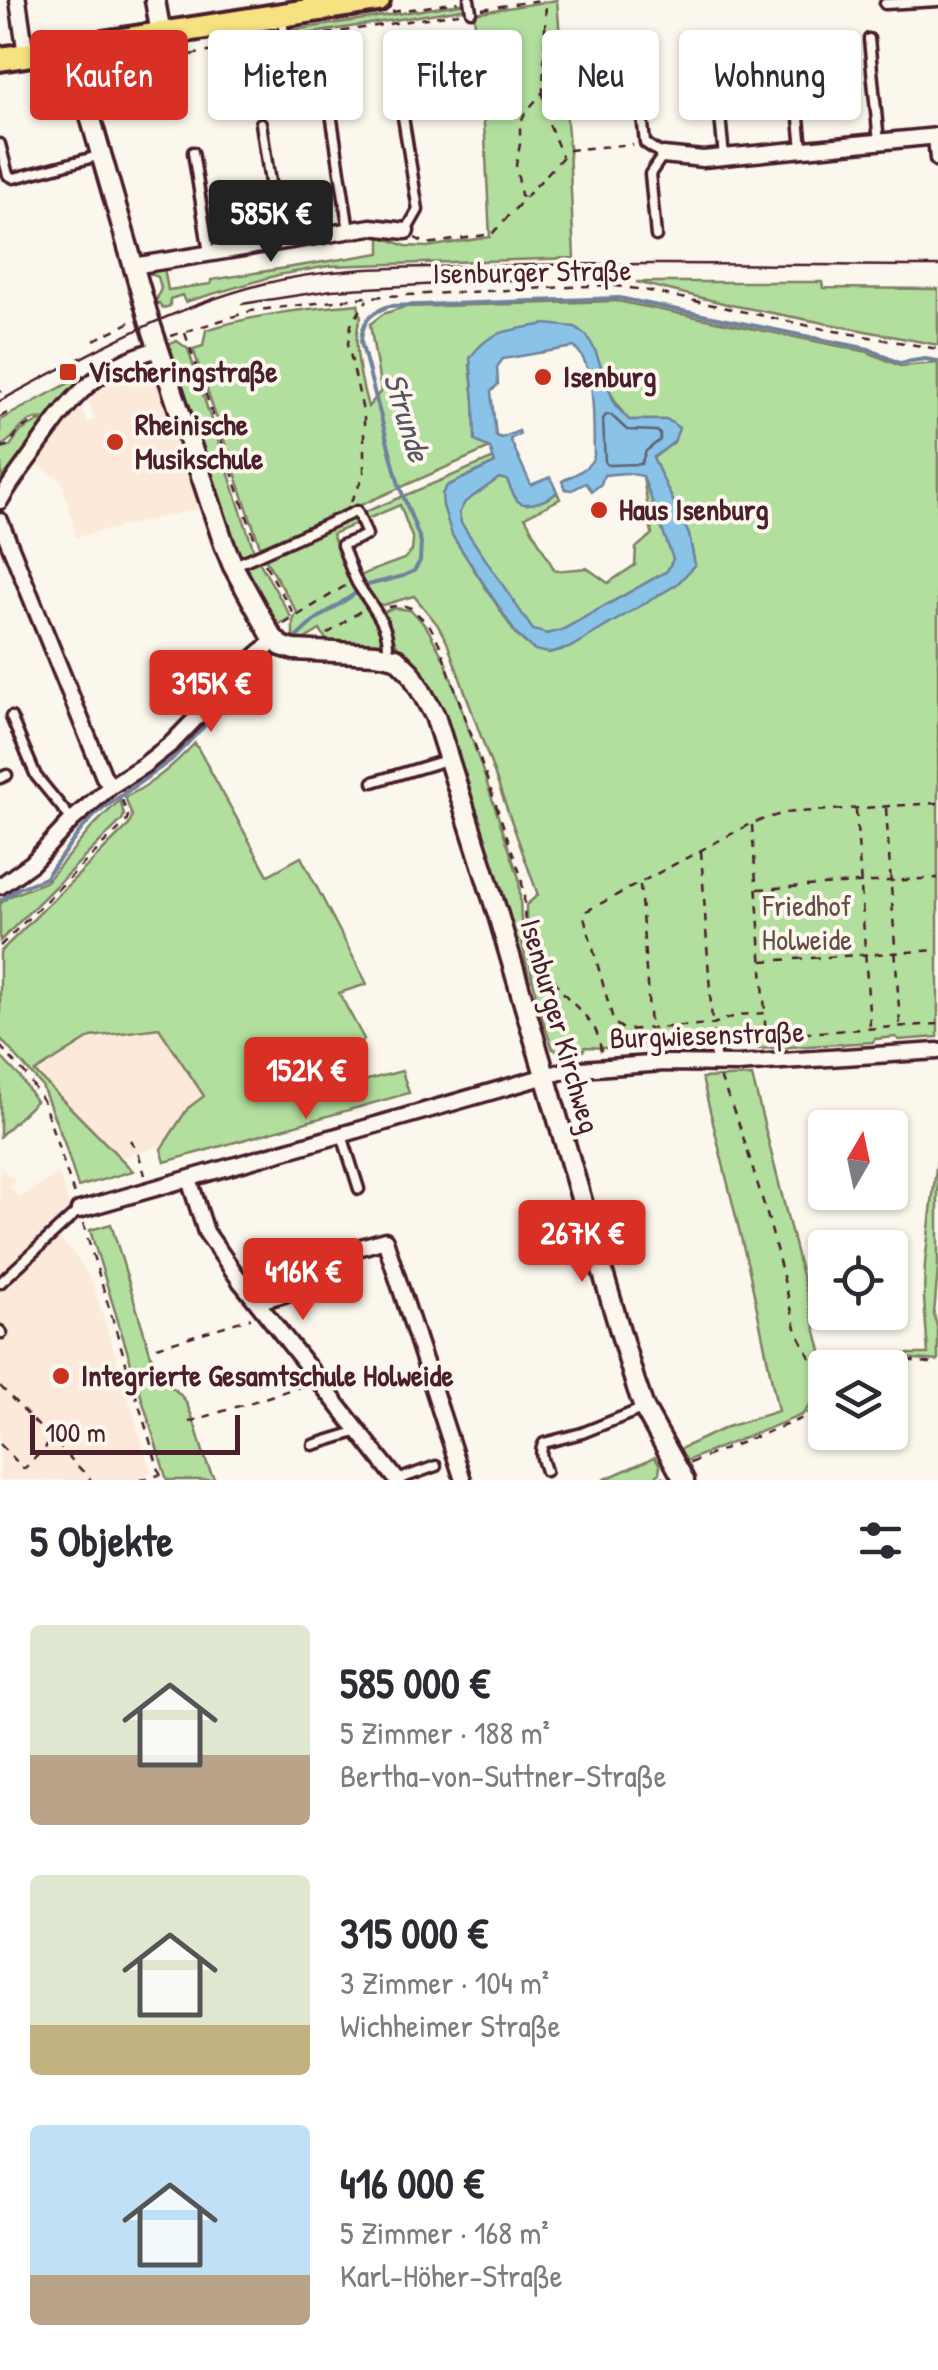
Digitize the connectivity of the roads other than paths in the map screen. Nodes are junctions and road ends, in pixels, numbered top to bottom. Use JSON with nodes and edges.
{"nodes":[{"id":1,"x":18,"y":0,"type":"edge"},
{"id":2,"x":155,"y":0,"type":"edge"},
{"id":3,"x":378,"y":0,"type":"edge"},
{"id":4,"x":469,"y":0,"type":"edge"},
{"id":5,"x":938,"y":1,"type":"edge"},
{"id":6,"x":885,"y":4,"type":"dead end"},
{"id":7,"x":471,"y":11,"type":"road end"},
{"id":8,"x":281,"y":15,"type":"junction"},
{"id":9,"x":160,"y":30,"type":"edge"},
{"id":10,"x":186,"y":30,"type":"edge"},
{"id":11,"x":283,"y":30,"type":"edge"},
{"id":12,"x":869,"y":39,"type":"dead end"},
{"id":13,"x":30,"y":54,"type":"edge"},
{"id":14,"x":26,"y":55,"type":"junction"},
{"id":15,"x":0,"y":59,"type":"edge"},
{"id":16,"x":92,"y":120,"type":"edge"},
{"id":17,"x":332,"y":120,"type":"edge"},
{"id":18,"x":404,"y":120,"type":"edge"},
{"id":19,"x":643,"y":120,"type":"edge"},
{"id":20,"x":720,"y":120,"type":"edge"},
{"id":21,"x":799,"y":120,"type":"edge"},
{"id":22,"x":260,"y":123,"type":"dead end"},
{"id":23,"x":937,"y":136,"type":"edge"},
{"id":24,"x":879,"y":142,"type":"junction"},
{"id":25,"x":0,"y":144,"type":"edge"},
{"id":26,"x":802,"y":150,"type":"junction"},
{"id":27,"x":193,"y":152,"type":"dead end"},
{"id":28,"x":102,"y":155,"type":"junction"},
{"id":29,"x":662,"y":155,"type":"junction"},
{"id":30,"x":724,"y":157,"type":"junction"},
{"id":31,"x":938,"y":159,"type":"edge"},
{"id":32,"x":350,"y":231,"type":"junction"},
{"id":33,"x":406,"y":231,"type":"joint"},
{"id":34,"x":656,"y":236,"type":"dead end"},
{"id":35,"x":279,"y":242,"type":"junction"},
{"id":36,"x":209,"y":253,"type":"junction"},
{"id":37,"x":133,"y":266,"type":"junction"},
{"id":38,"x":158,"y":349,"type":"junction"},
{"id":39,"x":0,"y":502,"type":"edge"},
{"id":40,"x":0,"y":521,"type":"edge"},
{"id":41,"x":4,"y":541,"type":"edge"},
{"id":42,"x":232,"y":566,"type":"junction"},
{"id":43,"x":281,"y":645,"type":"junction"},
{"id":44,"x":388,"y":655,"type":"junction"},
{"id":45,"x":11,"y":717,"type":"dead end"},
{"id":46,"x":450,"y":758,"type":"junction"},
{"id":47,"x":373,"y":782,"type":"dead end"},
{"id":48,"x":110,"y":786,"type":"junction"},
{"id":49,"x":72,"y":820,"type":"junction"},
{"id":50,"x":0,"y":886,"type":"edge"},
{"id":51,"x":714,"y":1039,"type":"dead end"},
{"id":52,"x":938,"y":1051,"type":"edge"},
{"id":53,"x":716,"y":1064,"type":"junction"},
{"id":54,"x":546,"y":1075,"type":"junction"},
{"id":55,"x":342,"y":1134,"type":"junction"},
{"id":56,"x":188,"y":1178,"type":"junction"},
{"id":57,"x":359,"y":1189,"type":"dead end"},
{"id":58,"x":78,"y":1210,"type":"joint"},
{"id":59,"x":241,"y":1282,"type":"junction"},
{"id":60,"x":0,"y":1284,"type":"edge"},
{"id":61,"x":302,"y":1292,"type":"dead end"},
{"id":62,"x":264,"y":1308,"type":"junction"},
{"id":63,"x":644,"y":1408,"type":"junction"},
{"id":64,"x":359,"y":1430,"type":"junction"},
{"id":65,"x":313,"y":1445,"type":"dead end"},
{"id":66,"x":436,"y":1466,"type":"dead end"},
{"id":67,"x":546,"y":1471,"type":"dead end"},
{"id":68,"x":682,"y":1475,"type":"edge"},
{"id":69,"x":397,"y":1480,"type":"edge"},
{"id":70,"x":463,"y":1480,"type":"edge"}],
"edges":[{"from":1,"to":14,"type":"street"},
{"from":2,"to":9,"type":"street"},
{"from":3,"to":8,"type":"main road"},
{"from":4,"to":7,"type":"lane"},
{"from":5,"to":6,"type":"lane"},
{"from":8,"to":10,"type":"main road"},
{"from":8,"to":11,"type":"lane"},
{"from":12,"to":24,"type":"lane"},
{"from":13,"to":14,"type":"main road"},
{"from":14,"to":15,"type":"main road"},
{"from":16,"to":28,"type":"street"},
{"from":17,"to":32,"type":"lane"},
{"from":18,"to":33,"type":"lane"},
{"from":19,"to":29,"type":"lane"},
{"from":20,"to":30,"type":"lane"},
{"from":21,"to":26,"type":"lane"},
{"from":22,"to":35,"type":"lane"},
{"from":23,"to":24,"type":"street"},
{"from":23,"to":31,"type":"street"},
{"from":24,"to":26,"type":"street"},
{"from":25,"to":28,"type":"lane"},
{"from":26,"to":30,"type":"street"},
{"from":27,"to":36,"type":"lane"},
{"from":28,"to":37,"type":"street"},
{"from":29,"to":30,"type":"street"},
{"from":29,"to":34,"type":"lane"},
{"from":32,"to":33,"type":"street"},
{"from":32,"to":35,"type":"street"},
{"from":35,"to":36,"type":"street"},
{"from":36,"to":37,"type":"street"},
{"from":37,"to":38,"type":"street"},
{"from":38,"to":39,"type":"street"},
{"from":38,"to":42,"type":"street"},
{"from":40,"to":41,"type":"street"},
{"from":41,"to":48,"type":"street"},
{"from":42,"to":43,"type":"street"},
{"from":42,"to":44,"type":"lane"},
{"from":43,"to":44,"type":"street"},
{"from":43,"to":48,"type":"street"},
{"from":44,"to":46,"type":"street","name":"Isenburger Kirchweg"},
{"from":45,"to":49,"type":"lane"},
{"from":46,"to":47,"type":"lane"},
{"from":46,"to":54,"type":"street","name":"Isenburger Kirchweg"},
{"from":48,"to":49,"type":"street"},
{"from":49,"to":50,"type":"street"},
{"from":51,"to":53,"type":"lane"},
{"from":52,"to":53,"type":"street","name":"Burgwiesenstraße"},
{"from":53,"to":54,"type":"street","name":"Burgwiesenstraße"},
{"from":54,"to":55,"type":"street","name":"Burgwiesenstraße"},
{"from":54,"to":63,"type":"street","name":"Isenburger Kirchweg"},
{"from":55,"to":56,"type":"street","name":"Burgwiesenstraße"},
{"from":55,"to":57,"type":"lane"},
{"from":56,"to":58,"type":"street","name":"Burgwiesenstraße"},
{"from":56,"to":59,"type":"street"},
{"from":58,"to":60,"type":"lane"},
{"from":59,"to":62,"type":"street"},
{"from":59,"to":70,"type":"street"},
{"from":61,"to":62,"type":"lane"},
{"from":62,"to":64,"type":"street"},
{"from":63,"to":67,"type":"lane"},
{"from":63,"to":68,"type":"street","name":"Isenburger Kirchweg"},
{"from":64,"to":65,"type":"lane"},
{"from":64,"to":69,"type":"street"},
{"from":66,"to":69,"type":"lane"}]}
